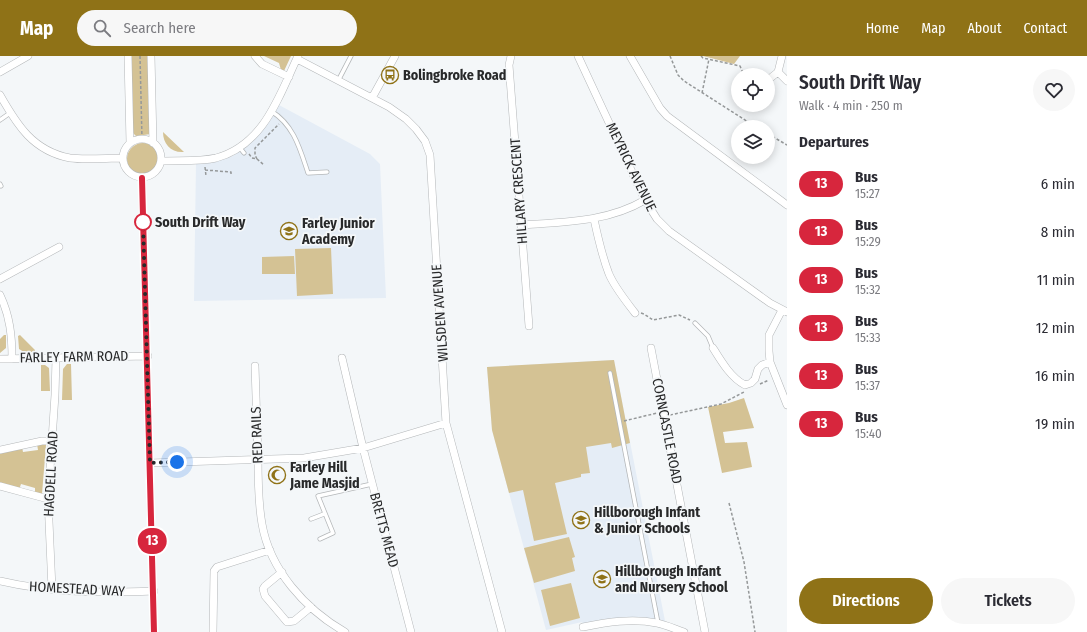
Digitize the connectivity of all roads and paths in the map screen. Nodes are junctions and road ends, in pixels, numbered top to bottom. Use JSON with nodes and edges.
{"nodes":[{"id":1,"x":28,"y":56,"type":"edge"},
{"id":2,"x":128,"y":56,"type":"edge"},
{"id":3,"x":140,"y":56,"type":"edge"},
{"id":4,"x":152,"y":56,"type":"edge"},
{"id":5,"x":255,"y":56,"type":"edge"},
{"id":6,"x":351,"y":56,"type":"edge"},
{"id":7,"x":395,"y":56,"type":"edge"},
{"id":8,"x":511,"y":56,"type":"edge"},
{"id":9,"x":578,"y":56,"type":"edge"},
{"id":10,"x":630,"y":56,"type":"edge"},
{"id":11,"x":670,"y":56,"type":"edge"},
{"id":12,"x":701,"y":56,"type":"edge"},
{"id":13,"x":782,"y":56,"type":"edge"},
{"id":14,"x":297,"y":57,"type":"edge"},
{"id":15,"x":709,"y":60,"type":"junction"},
{"id":16,"x":741,"y":68,"type":"edge"},
{"id":17,"x":0,"y":72,"type":"edge"},
{"id":18,"x":778,"y":72,"type":"junction"},
{"id":19,"x":775,"y":74,"type":"edge"},
{"id":20,"x":289,"y":77,"type":"junction"},
{"id":21,"x":338,"y":80,"type":"junction"},
{"id":22,"x":787,"y":81,"type":"edge"},
{"id":23,"x":702,"y":92,"type":"junction"},
{"id":24,"x":0,"y":95,"type":"edge"},
{"id":25,"x":372,"y":98,"type":"junction"},
{"id":26,"x":271,"y":111,"type":"junction"},
{"id":27,"x":10,"y":113,"type":"junction"},
{"id":28,"x":0,"y":120,"type":"edge"},
{"id":29,"x":283,"y":120,"type":"junction"},
{"id":30,"x":745,"y":120,"type":"edge"},
{"id":31,"x":775,"y":138,"type":"edge"},
{"id":32,"x":142,"y":139,"type":"junction"},
{"id":33,"x":130,"y":143,"type":"junction"},
{"id":34,"x":153,"y":143,"type":"junction"},
{"id":35,"x":787,"y":145,"type":"edge"},
{"id":36,"x":243,"y":149,"type":"junction"},
{"id":37,"x":122,"y":158,"type":"junction"},
{"id":38,"x":204,"y":159,"type":"junction"},
{"id":39,"x":257,"y":159,"type":"junction"},
{"id":40,"x":161,"y":161,"type":"junction"},
{"id":41,"x":264,"y":165,"type":"dead end"},
{"id":42,"x":205,"y":170,"type":"junction"},
{"id":43,"x":327,"y":172,"type":"dead end"},
{"id":44,"x":206,"y":176,"type":"dead end"},
{"id":45,"x":231,"y":176,"type":"dead end"},
{"id":46,"x":142,"y":178,"type":"junction"},
{"id":47,"x":644,"y":200,"type":"junction"},
{"id":48,"x":787,"y":205,"type":"edge"},
{"id":49,"x":594,"y":219,"type":"junction"},
{"id":50,"x":522,"y":224,"type":"junction"},
{"id":51,"x":59,"y":246,"type":"dead end"},
{"id":52,"x":0,"y":279,"type":"edge"},
{"id":53,"x":0,"y":295,"type":"edge"},
{"id":54,"x":785,"y":311,"type":"edge"},
{"id":55,"x":635,"y":313,"type":"joint"},
{"id":56,"x":696,"y":323,"type":"joint"},
{"id":57,"x":529,"y":326,"type":"dead end"},
{"id":58,"x":651,"y":348,"type":"dead end"},
{"id":59,"x":713,"y":348,"type":"joint"},
{"id":60,"x":148,"y":356,"type":"junction"},
{"id":61,"x":56,"y":358,"type":"junction"},
{"id":62,"x":342,"y":358,"type":"dead end"},
{"id":63,"x":0,"y":359,"type":"edge"},
{"id":64,"x":12,"y":359,"type":"junction"},
{"id":65,"x":770,"y":362,"type":"junction"},
{"id":66,"x":255,"y":366,"type":"dead end"},
{"id":67,"x":610,"y":373,"type":"dead end"},
{"id":68,"x":776,"y":376,"type":"junction"},
{"id":69,"x":755,"y":387,"type":"dead end"},
{"id":70,"x":748,"y":390,"type":"dead end"},
{"id":71,"x":787,"y":405,"type":"edge"},
{"id":72,"x":664,"y":414,"type":"junction"},
{"id":73,"x":619,"y":422,"type":"junction"},
{"id":74,"x":446,"y":423,"type":"junction"},
{"id":75,"x":52,"y":441,"type":"junction"},
{"id":76,"x":363,"y":448,"type":"junction"},
{"id":77,"x":0,"y":450,"type":"edge"},
{"id":78,"x":258,"y":460,"type":"junction"},
{"id":79,"x":150,"y":463,"type":"junction"},
{"id":80,"x":372,"y":484,"type":"junction"},
{"id":81,"x":0,"y":486,"type":"edge"},
{"id":82,"x":48,"y":499,"type":"junction"},
{"id":83,"x":728,"y":503,"type":"dead end"},
{"id":84,"x":324,"y":514,"type":"junction"},
{"id":85,"x":311,"y":519,"type":"dead end"},
{"id":86,"x":320,"y":539,"type":"dead end"},
{"id":87,"x":270,"y":550,"type":"junction"},
{"id":88,"x":282,"y":572,"type":"junction"},
{"id":89,"x":0,"y":582,"type":"edge"},
{"id":90,"x":52,"y":589,"type":"junction"},
{"id":91,"x":154,"y":591,"type":"junction"},
{"id":92,"x":311,"y":607,"type":"junction"},
{"id":93,"x":658,"y":623,"type":"junction"},
{"id":94,"x":583,"y":627,"type":"dead end"},
{"id":95,"x":154,"y":632,"type":"edge"},
{"id":96,"x":213,"y":632,"type":"edge"},
{"id":97,"x":345,"y":632,"type":"edge"},
{"id":98,"x":411,"y":632,"type":"edge"},
{"id":99,"x":502,"y":632,"type":"edge"},
{"id":100,"x":684,"y":632,"type":"edge"},
{"id":101,"x":705,"y":632,"type":"edge"},
{"id":102,"x":755,"y":632,"type":"edge"}],
"edges":[{"from":1,"to":17,"type":"street"},
{"from":2,"to":33,"type":"street"},
{"from":3,"to":32,"type":"path"},
{"from":4,"to":34,"type":"street"},
{"from":5,"to":20,"type":"street"},
{"from":6,"to":21,"type":"lane"},
{"from":7,"to":25,"type":"street"},
{"from":8,"to":50,"type":"street","name":"HILLARY CRESCENT"},
{"from":9,"to":47,"type":"street","name":"MEYRICK AVENUE"},
{"from":10,"to":48,"type":"street"},
{"from":11,"to":23,"type":"path"},
{"from":12,"to":15,"type":"path"},
{"from":13,"to":18,"type":"street"},
{"from":14,"to":20,"type":"street"},
{"from":14,"to":21,"type":"street","name":"WILSDEN AVENUE"},
{"from":15,"to":16,"type":"path"},
{"from":15,"to":23,"type":"path"},
{"from":18,"to":19,"type":"street"},
{"from":18,"to":22,"type":"street"},
{"from":20,"to":26,"type":"street"},
{"from":21,"to":25,"type":"street","name":"WILSDEN AVENUE"},
{"from":23,"to":30,"type":"path"},
{"from":24,"to":27,"type":"street"},
{"from":25,"to":74,"type":"street","name":"WILSDEN AVENUE"},
{"from":26,"to":29,"type":"lane"},
{"from":26,"to":36,"type":"street"},
{"from":27,"to":28,"type":"lane"},
{"from":27,"to":37,"type":"street"},
{"from":29,"to":39,"type":"path"},
{"from":29,"to":43,"type":"lane"},
{"from":31,"to":35,"type":"path"},
{"from":32,"to":33,"type":"street"},
{"from":32,"to":34,"type":"street"},
{"from":33,"to":37,"type":"street"},
{"from":34,"to":40,"type":"street"},
{"from":36,"to":38,"type":"street"},
{"from":36,"to":39,"type":"path"},
{"from":37,"to":46,"type":"street"},
{"from":38,"to":40,"type":"street"},
{"from":38,"to":42,"type":"path"},
{"from":39,"to":41,"type":"path"},
{"from":40,"to":46,"type":"street"},
{"from":42,"to":44,"type":"path"},
{"from":42,"to":45,"type":"path"},
{"from":46,"to":60,"type":"street"},
{"from":47,"to":49,"type":"street"},
{"from":47,"to":54,"type":"street","name":"MEYRICK AVENUE"},
{"from":49,"to":50,"type":"street"},
{"from":49,"to":55,"type":"street"},
{"from":50,"to":57,"type":"street","name":"HILLARY CRESCENT"},
{"from":51,"to":52,"type":"street"},
{"from":53,"to":64,"type":"street"},
{"from":54,"to":65,"type":"street"},
{"from":55,"to":56,"type":"path"},
{"from":56,"to":59,"type":"lane"},
{"from":58,"to":72,"type":"street","name":"CORNCASTLE ROAD"},
{"from":59,"to":65,"type":"street"},
{"from":60,"to":61,"type":"street","name":"FARLEY FARM ROAD"},
{"from":60,"to":79,"type":"street"},
{"from":61,"to":64,"type":"street","name":"FARLEY FARM ROAD"},
{"from":61,"to":75,"type":"street","name":"HAGDELL ROAD"},
{"from":62,"to":76,"type":"street","name":"BRETTS MEAD"},
{"from":63,"to":64,"type":"street","name":"FARLEY FARM ROAD"},
{"from":65,"to":68,"type":"street"},
{"from":66,"to":78,"type":"street","name":"RED RAILS"},
{"from":67,"to":73,"type":"lane"},
{"from":68,"to":69,"type":"path"},
{"from":68,"to":71,"type":"street"},
{"from":70,"to":72,"type":"path"},
{"from":72,"to":73,"type":"path"},
{"from":72,"to":101,"type":"street","name":"CORNCASTLE ROAD"},
{"from":73,"to":93,"type":"lane"},
{"from":74,"to":76,"type":"street"},
{"from":74,"to":99,"type":"street","name":"WILSDEN AVENUE"},
{"from":75,"to":77,"type":"street"},
{"from":75,"to":82,"type":"street","name":"HAGDELL ROAD"},
{"from":76,"to":78,"type":"street"},
{"from":76,"to":80,"type":"street","name":"BRETTS MEAD"},
{"from":78,"to":79,"type":"street"},
{"from":78,"to":87,"type":"street","name":"RED RAILS"},
{"from":79,"to":91,"type":"street"},
{"from":80,"to":84,"type":"lane"},
{"from":80,"to":98,"type":"street","name":"BRETTS MEAD"},
{"from":81,"to":82,"type":"street"},
{"from":82,"to":90,"type":"street","name":"HAGDELL ROAD"},
{"from":83,"to":102,"type":"path"},
{"from":84,"to":85,"type":"lane"},
{"from":84,"to":86,"type":"lane"},
{"from":87,"to":88,"type":"street","name":"RED RAILS"},
{"from":87,"to":96,"type":"street"},
{"from":88,"to":92,"type":"street","name":"RED RAILS"},
{"from":88,"to":92,"type":"street"},
{"from":89,"to":90,"type":"street","name":"HOMESTEAD WAY"},
{"from":90,"to":91,"type":"street","name":"HOMESTEAD WAY"},
{"from":91,"to":95,"type":"street"},
{"from":92,"to":97,"type":"street","name":"RED RAILS"},
{"from":93,"to":94,"type":"street"},
{"from":93,"to":100,"type":"street"}]}
